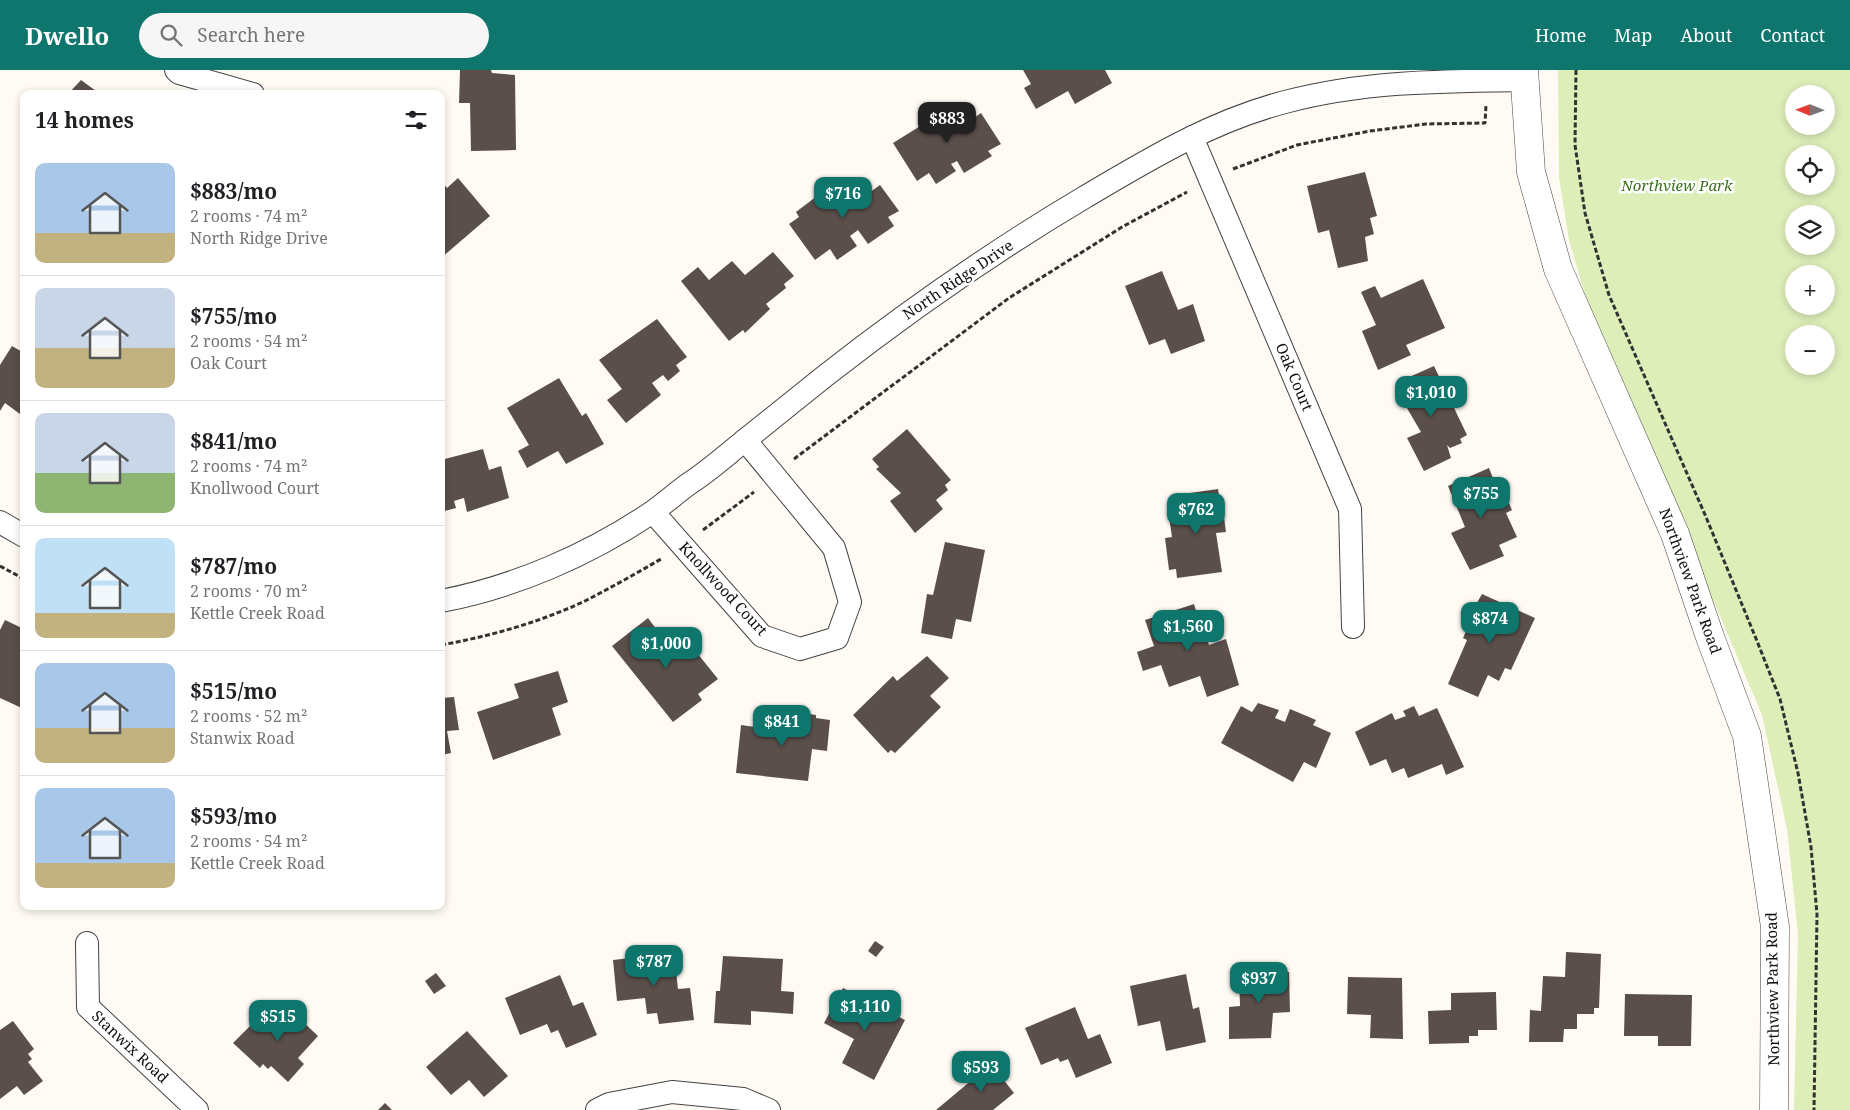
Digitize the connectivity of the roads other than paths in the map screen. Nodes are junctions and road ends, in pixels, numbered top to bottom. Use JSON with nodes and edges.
{"nodes":[{"id":1,"x":176,"y":70,"type":"edge"},
{"id":2,"x":1524,"y":75,"type":"edge"},
{"id":3,"x":239,"y":90,"type":"edge"},
{"id":4,"x":1192,"y":136,"type":"junction"},
{"id":5,"x":745,"y":440,"type":"junction"},
{"id":6,"x":653,"y":512,"type":"junction"},
{"id":7,"x":0,"y":522,"type":"edge"},
{"id":8,"x":20,"y":534,"type":"edge"},
{"id":9,"x":445,"y":600,"type":"edge"},
{"id":10,"x":1353,"y":627,"type":"dead end"},
{"id":11,"x":87,"y":943,"type":"dead end"},
{"id":12,"x":197,"y":1110,"type":"edge"},
{"id":13,"x":597,"y":1110,"type":"edge"},
{"id":14,"x":769,"y":1110,"type":"edge"},
{"id":15,"x":1774,"y":1110,"type":"edge"}],
"edges":[{"from":1,"to":3,"type":"street"},
{"from":2,"to":4,"type":"street","name":"North Ridge Drive"},
{"from":2,"to":15,"type":"street","name":"Northview Park Road"},
{"from":4,"to":5,"type":"street","name":"North Ridge Drive"},
{"from":4,"to":10,"type":"street","name":"Oak Court"},
{"from":5,"to":6,"type":"street","name":"North Ridge Drive"},
{"from":5,"to":6,"type":"street","name":"Knollwood Court"},
{"from":6,"to":9,"type":"street","name":"North Ridge Drive"},
{"from":7,"to":8,"type":"street"},
{"from":11,"to":12,"type":"street","name":"Stanwix Road"},
{"from":13,"to":14,"type":"street"}]}
